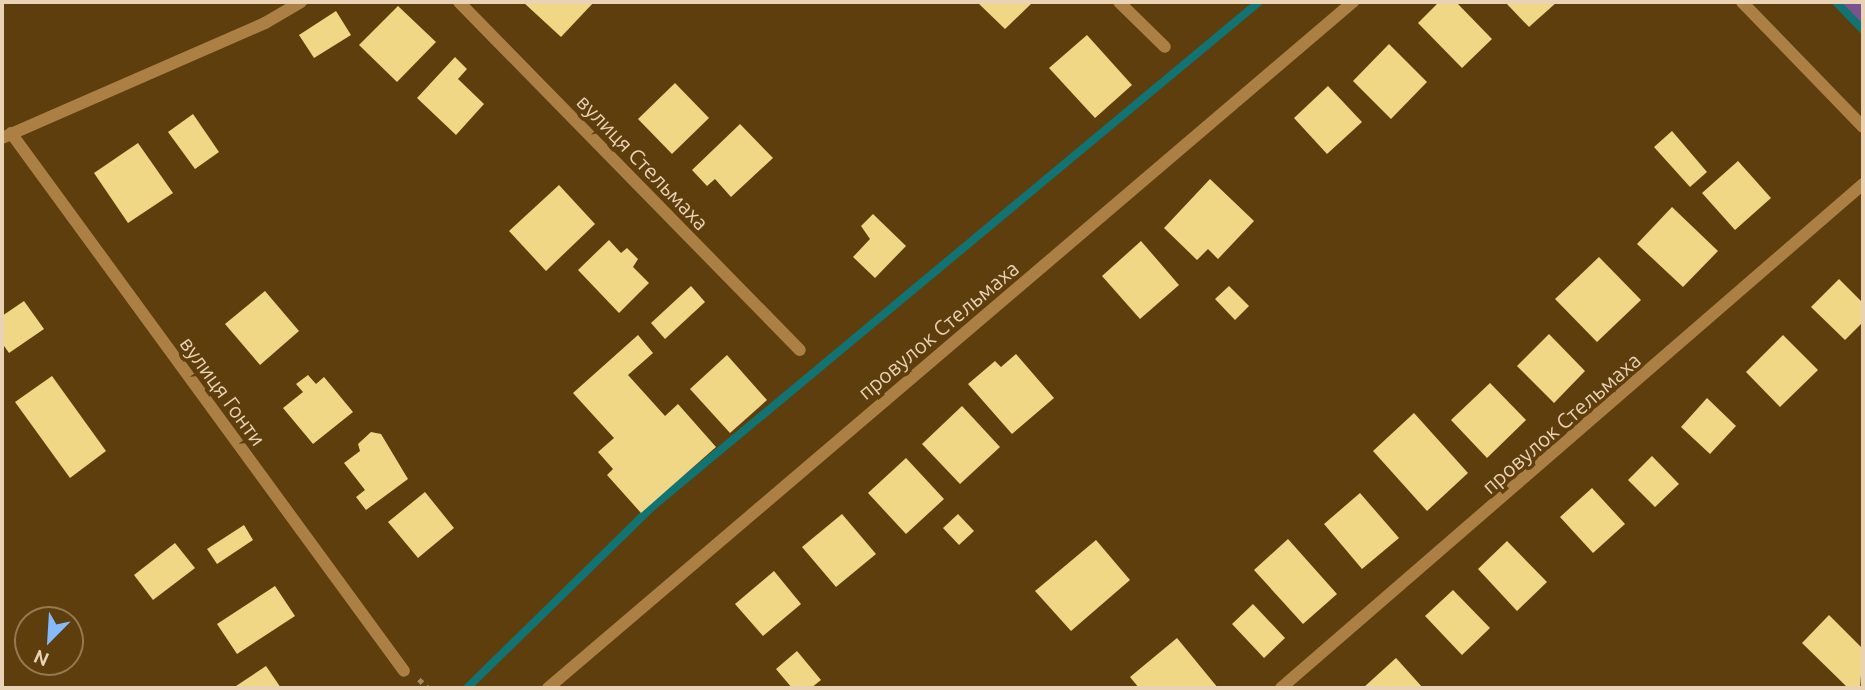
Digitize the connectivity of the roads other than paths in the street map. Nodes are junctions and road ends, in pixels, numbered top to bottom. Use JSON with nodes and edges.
{"nodes":[{"id":1,"x":301,"y":2,"type":"edge"},
{"id":2,"x":459,"y":2,"type":"edge"},
{"id":3,"x":1119,"y":2,"type":"edge"},
{"id":4,"x":1353,"y":2,"type":"edge"},
{"id":5,"x":1742,"y":2,"type":"edge"},
{"id":6,"x":1166,"y":47,"type":"dead end"},
{"id":7,"x":1863,"y":127,"type":"edge"},
{"id":8,"x":6,"y":136,"type":"edge"},
{"id":9,"x":1863,"y":184,"type":"edge"},
{"id":10,"x":800,"y":350,"type":"dead end"},
{"id":11,"x":404,"y":671,"type":"dead end"},
{"id":12,"x":548,"y":688,"type":"edge"},
{"id":13,"x":1281,"y":688,"type":"edge"}],
"edges":[{"from":1,"to":8,"type":"street"},
{"from":2,"to":10,"type":"street","name":"вулиця Стельмаха"},
{"from":3,"to":6,"type":"street"},
{"from":4,"to":12,"type":"street","name":"провулок Стельмаха"},
{"from":5,"to":7,"type":"street"},
{"from":8,"to":11,"type":"street","name":"вулиця Гонти"},
{"from":9,"to":13,"type":"street","name":"провулок Стельмаха"}]}
